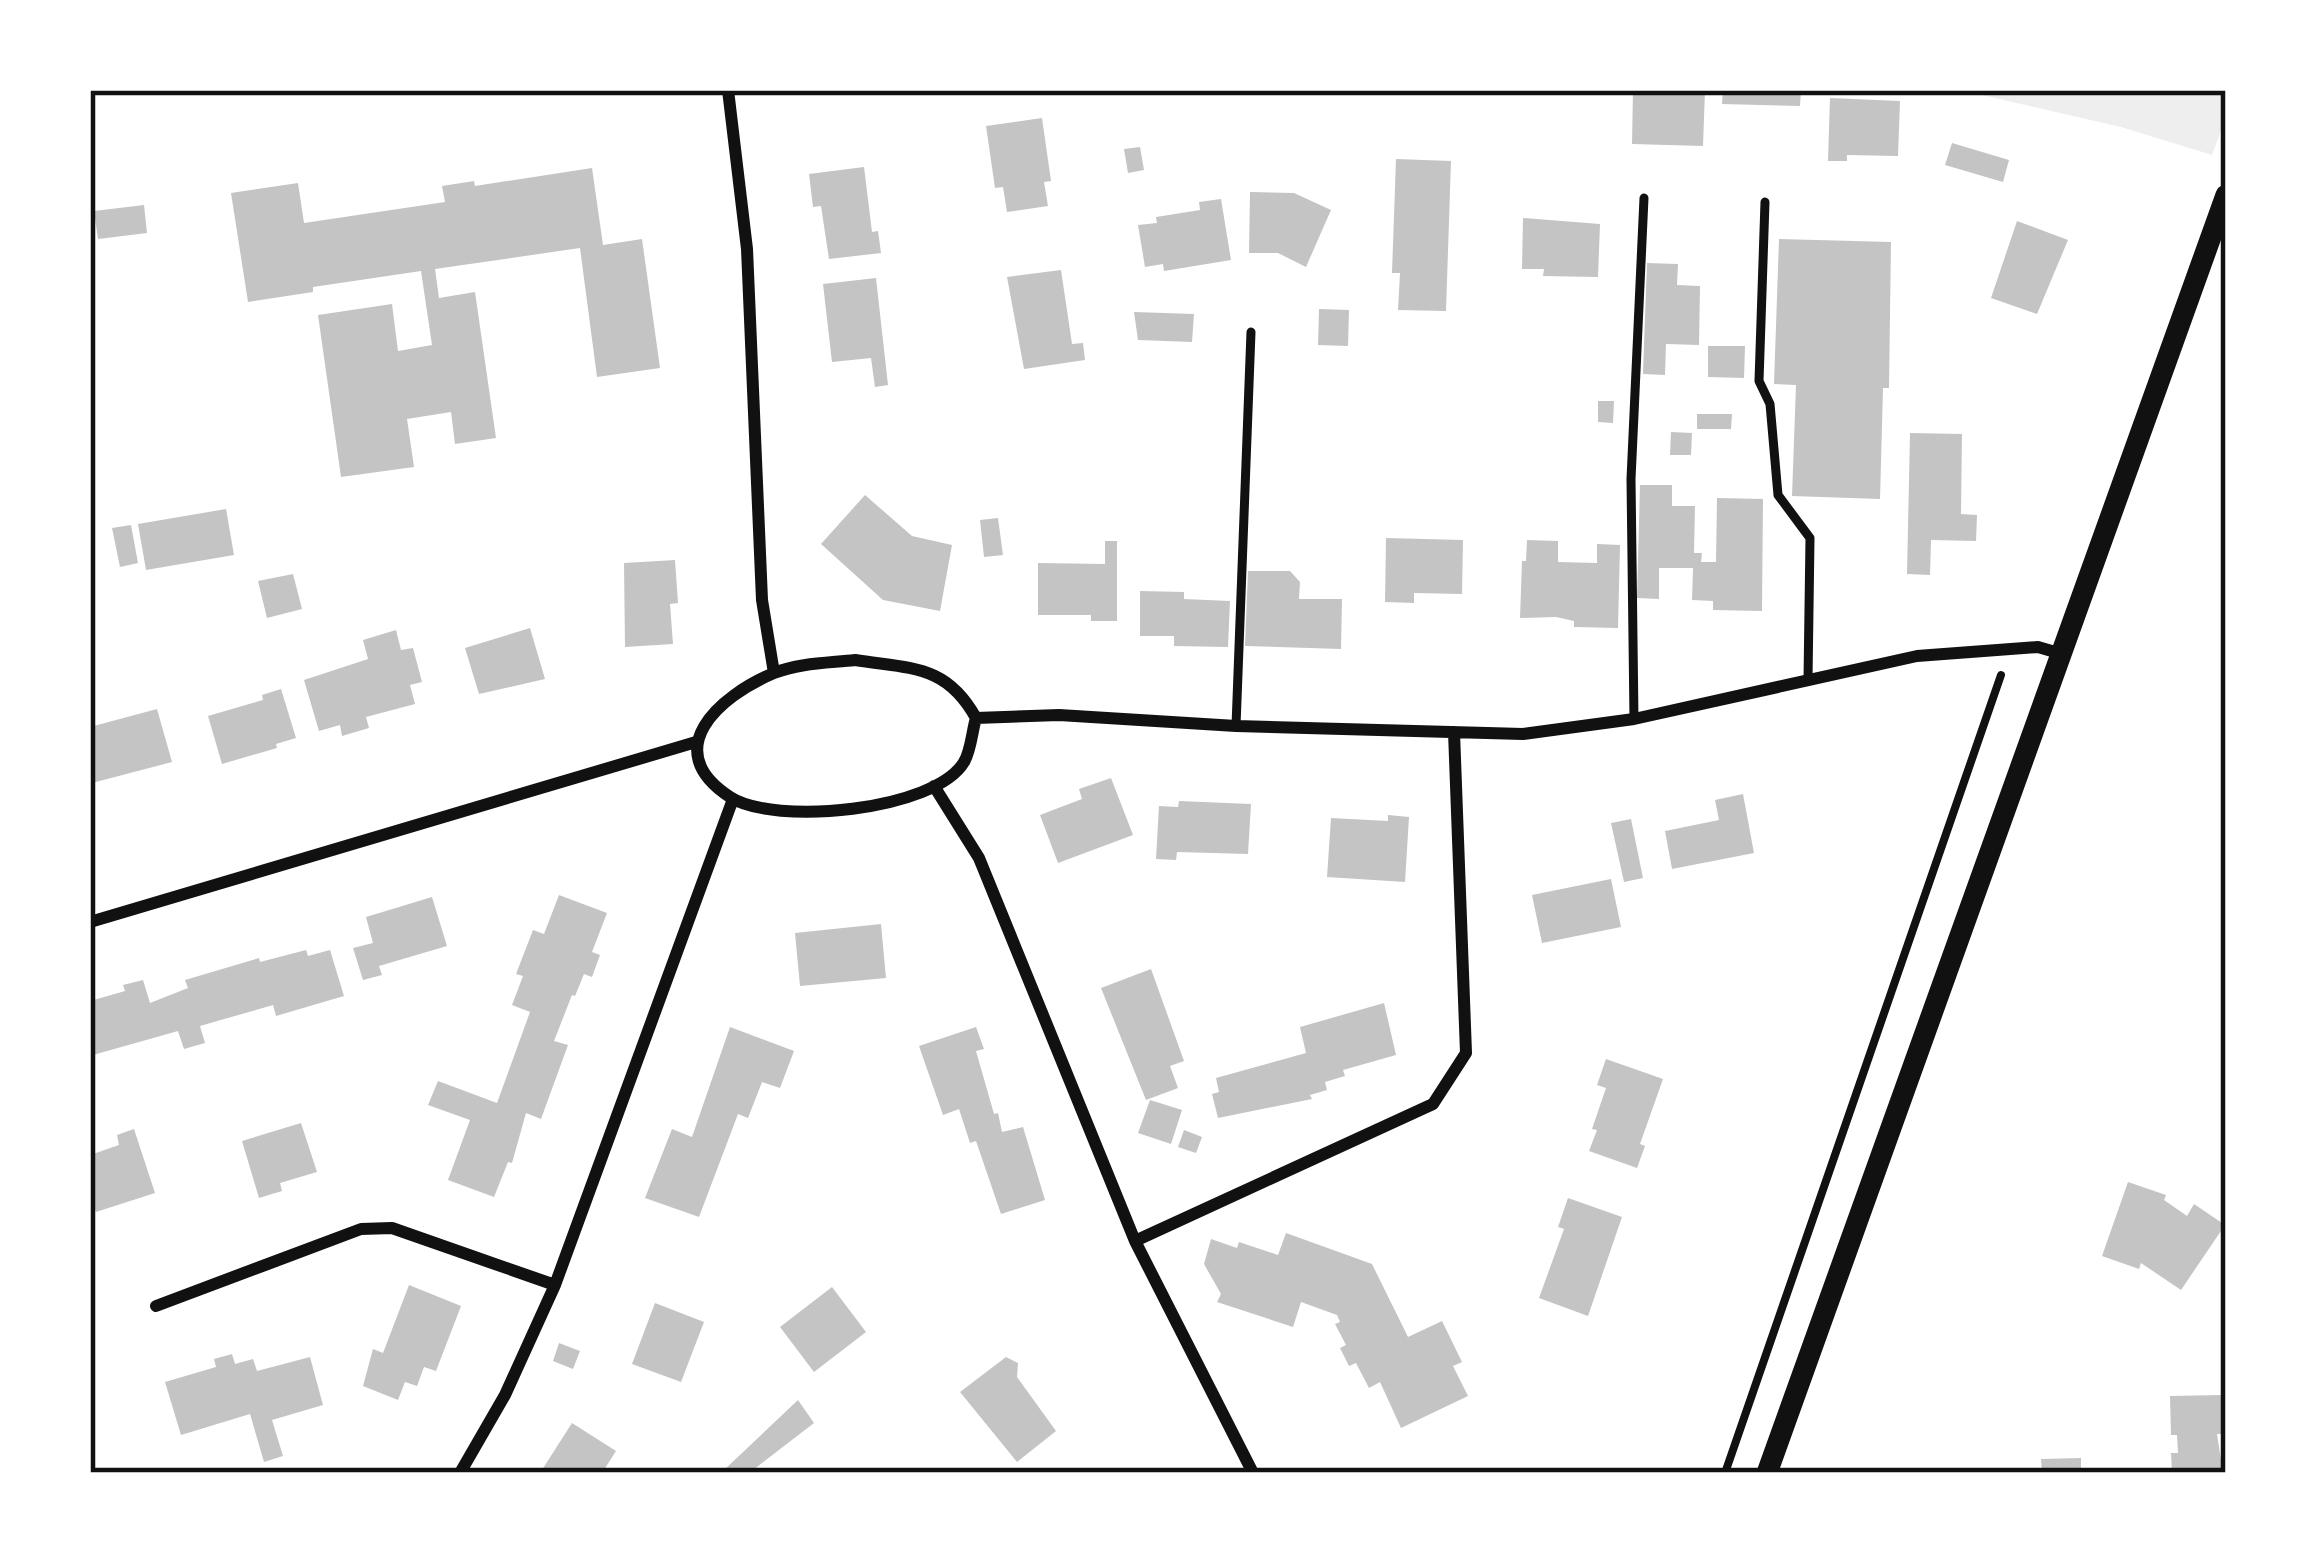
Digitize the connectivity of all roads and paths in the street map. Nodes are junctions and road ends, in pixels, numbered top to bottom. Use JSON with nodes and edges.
{"nodes":[{"id":1,"x":728,"y":90,"type":"edge"},
{"id":2,"x":2226,"y":195,"type":"edge"},
{"id":3,"x":1644,"y":198,"type":"dead end"},
{"id":4,"x":1765,"y":202,"type":"dead end"},
{"id":5,"x":1251,"y":332,"type":"dead end"},
{"id":6,"x":2009,"y":649,"type":"junction"},
{"id":7,"x":2063,"y":654,"type":"junction"},
{"id":8,"x":774,"y":673,"type":"junction"},
{"id":9,"x":1808,"y":680,"type":"junction"},
{"id":10,"x":976,"y":718,"type":"junction"},
{"id":11,"x":1634,"y":718,"type":"junction"},
{"id":12,"x":1236,"y":726,"type":"junction"},
{"id":13,"x":1454,"y":732,"type":"junction"},
{"id":14,"x":696,"y":742,"type":"junction"},
{"id":15,"x":934,"y":786,"type":"junction"},
{"id":16,"x":733,"y":800,"type":"junction"},
{"id":17,"x":90,"y":922,"type":"edge"},
{"id":18,"x":1135,"y":1241,"type":"junction"},
{"id":19,"x":555,"y":1285,"type":"junction"},
{"id":20,"x":156,"y":1306,"type":"dead end"},
{"id":21,"x":460,"y":1473,"type":"edge"},
{"id":22,"x":1253,"y":1473,"type":"edge"},
{"id":23,"x":1725,"y":1473,"type":"edge"},
{"id":24,"x":1767,"y":1473,"type":"edge"}],
"edges":[{"from":1,"to":8,"type":"street"},
{"from":2,"to":7,"type":"street"},
{"from":3,"to":11,"type":"lane"},
{"from":4,"to":9,"type":"lane"},
{"from":5,"to":12,"type":"lane"},
{"from":6,"to":7,"type":"street"},
{"from":6,"to":9,"type":"street"},
{"from":6,"to":23,"type":"path"},
{"from":7,"to":24,"type":"street"},
{"from":8,"to":10,"type":"street"},
{"from":8,"to":14,"type":"street"},
{"from":9,"to":11,"type":"street"},
{"from":10,"to":12,"type":"street"},
{"from":10,"to":15,"type":"street"},
{"from":11,"to":13,"type":"street"},
{"from":12,"to":13,"type":"street"},
{"from":13,"to":18,"type":"street"},
{"from":14,"to":16,"type":"street"},
{"from":14,"to":17,"type":"street"},
{"from":15,"to":16,"type":"street"},
{"from":15,"to":18,"type":"street"},
{"from":16,"to":19,"type":"street"},
{"from":18,"to":22,"type":"street"},
{"from":19,"to":20,"type":"street"},
{"from":19,"to":21,"type":"street"}]}
